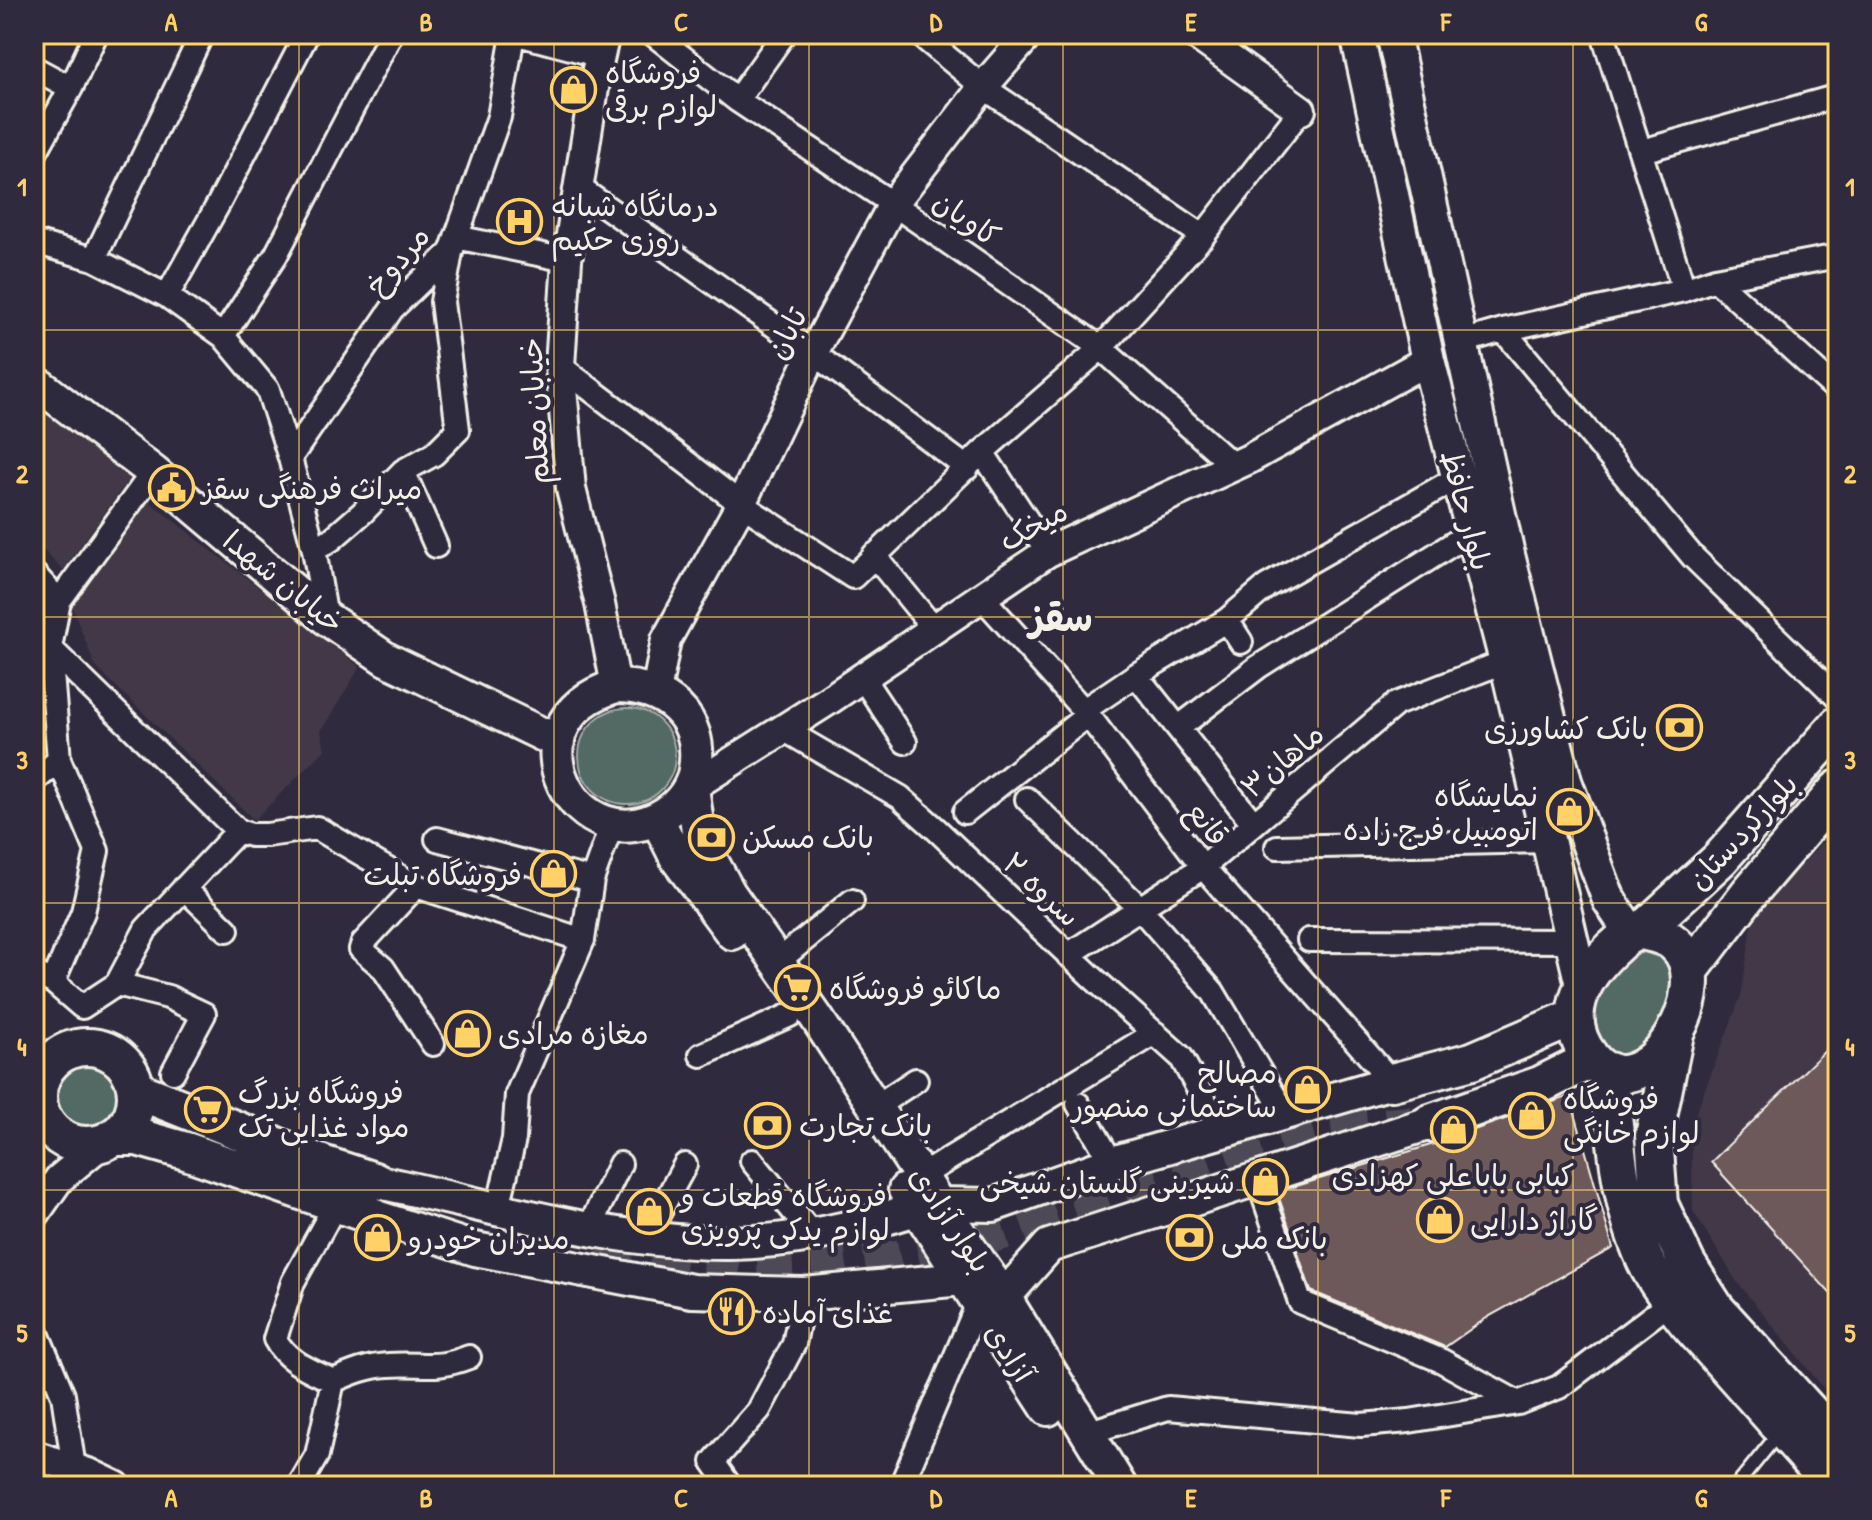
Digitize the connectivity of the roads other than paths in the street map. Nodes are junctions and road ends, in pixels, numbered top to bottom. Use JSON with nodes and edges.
{"nodes":[{"id":1,"x":96,"y":34,"type":"edge"},
{"id":2,"x":202,"y":34,"type":"edge"},
{"id":3,"x":307,"y":34,"type":"edge"},
{"id":4,"x":391,"y":34,"type":"edge"},
{"id":5,"x":516,"y":34,"type":"edge"},
{"id":6,"x":653,"y":34,"type":"edge"},
{"id":7,"x":784,"y":34,"type":"edge"},
{"id":8,"x":919,"y":34,"type":"edge"},
{"id":9,"x":1029,"y":34,"type":"edge"},
{"id":10,"x":1195,"y":34,"type":"edge"},
{"id":11,"x":1357,"y":34,"type":"edge"},
{"id":12,"x":1393,"y":34,"type":"edge"},
{"id":13,"x":1603,"y":34,"type":"edge"},
{"id":14,"x":595,"y":43,"type":"edge"},
{"id":15,"x":34,"y":68,"type":"edge"},
{"id":16,"x":983,"y":87,"type":"junction"},
{"id":17,"x":71,"y":88,"type":"junction"},
{"id":18,"x":1838,"y":96,"type":"edge"},
{"id":19,"x":737,"y":100,"type":"junction"},
{"id":20,"x":1301,"y":110,"type":"joint"},
{"id":21,"x":1642,"y":151,"type":"junction"},
{"id":22,"x":34,"y":155,"type":"edge"},
{"id":23,"x":578,"y":187,"type":"junction"},
{"id":24,"x":893,"y":204,"type":"junction"},
{"id":25,"x":1203,"y":236,"type":"junction"},
{"id":26,"x":34,"y":242,"type":"edge"},
{"id":27,"x":454,"y":244,"type":"junction"},
{"id":28,"x":1838,"y":256,"type":"edge"},
{"id":29,"x":94,"y":259,"type":"junction"},
{"id":30,"x":567,"y":260,"type":"junction"},
{"id":31,"x":1715,"y":279,"type":"junction"},
{"id":32,"x":1684,"y":290,"type":"junction"},
{"id":33,"x":167,"y":296,"type":"junction"},
{"id":34,"x":1503,"y":330,"type":"junction"},
{"id":35,"x":223,"y":336,"type":"junction"},
{"id":36,"x":1462,"y":342,"type":"junction"},
{"id":37,"x":1101,"y":348,"type":"junction"},
{"id":38,"x":813,"y":353,"type":"junction"},
{"id":39,"x":1428,"y":360,"type":"junction"},
{"id":40,"x":560,"y":366,"type":"junction"},
{"id":41,"x":34,"y":381,"type":"edge"},
{"id":42,"x":1838,"y":391,"type":"edge"},
{"id":43,"x":290,"y":458,"type":"junction"},
{"id":44,"x":974,"y":460,"type":"junction"},
{"id":45,"x":1234,"y":466,"type":"junction"},
{"id":46,"x":403,"y":471,"type":"junction"},
{"id":47,"x":153,"y":472,"type":"junction"},
{"id":48,"x":1457,"y":478,"type":"junction"},
{"id":49,"x":741,"y":504,"type":"junction"},
{"id":50,"x":1473,"y":531,"type":"junction"},
{"id":51,"x":436,"y":546,"type":"dead end"},
{"id":52,"x":314,"y":550,"type":"junction"},
{"id":53,"x":1048,"y":552,"type":"junction"},
{"id":54,"x":874,"y":555,"type":"junction"},
{"id":55,"x":34,"y":574,"type":"edge"},
{"id":56,"x":981,"y":596,"type":"junction"},
{"id":57,"x":59,"y":601,"type":"junction"},
{"id":58,"x":34,"y":616,"type":"edge"},
{"id":59,"x":326,"y":618,"type":"junction"},
{"id":60,"x":1227,"y":620,"type":"junction"},
{"id":61,"x":935,"y":630,"type":"junction"},
{"id":62,"x":1241,"y":642,"type":"dead end"},
{"id":63,"x":50,"y":648,"type":"junction"},
{"id":64,"x":1506,"y":661,"type":"junction"},
{"id":65,"x":1136,"y":675,"type":"junction"},
{"id":66,"x":862,"y":677,"type":"junction"},
{"id":67,"x":616,"y":686,"type":"junction"},
{"id":68,"x":656,"y":692,"type":"junction"},
{"id":69,"x":1838,"y":698,"type":"edge"},
{"id":70,"x":1086,"y":712,"type":"junction"},
{"id":71,"x":1838,"y":725,"type":"edge"},
{"id":72,"x":1178,"y":728,"type":"junction"},
{"id":73,"x":783,"y":729,"type":"junction"},
{"id":74,"x":558,"y":742,"type":"junction"},
{"id":75,"x":905,"y":742,"type":"dead end"},
{"id":76,"x":59,"y":760,"type":"junction"},
{"id":77,"x":34,"y":781,"type":"edge"},
{"id":78,"x":692,"y":787,"type":"junction"},
{"id":79,"x":1838,"y":789,"type":"edge"},
{"id":80,"x":1027,"y":799,"type":"dead end"},
{"id":81,"x":965,"y":812,"type":"dead end"},
{"id":82,"x":657,"y":819,"type":"junction"},
{"id":83,"x":1253,"y":823,"type":"junction"},
{"id":84,"x":612,"y":824,"type":"junction"},
{"id":85,"x":238,"y":831,"type":"junction"},
{"id":86,"x":437,"y":839,"type":"dead end"},
{"id":87,"x":1548,"y":841,"type":"junction"},
{"id":88,"x":1277,"y":847,"type":"dead end"},
{"id":89,"x":1203,"y":867,"type":"junction"},
{"id":90,"x":1701,"y":877,"type":"junction"},
{"id":91,"x":592,"y":880,"type":"junction"},
{"id":92,"x":416,"y":886,"type":"junction"},
{"id":93,"x":184,"y":888,"type":"junction"},
{"id":94,"x":852,"y":901,"type":"dead end"},
{"id":95,"x":1140,"y":908,"type":"junction"},
{"id":96,"x":1733,"y":915,"type":"junction"},
{"id":97,"x":227,"y":930,"type":"dead end"},
{"id":98,"x":1636,"y":932,"type":"junction"},
{"id":99,"x":583,"y":940,"type":"junction"},
{"id":100,"x":1309,"y":940,"type":"dead end"},
{"id":101,"x":1571,"y":941,"type":"junction"},
{"id":102,"x":1068,"y":955,"type":"junction"},
{"id":103,"x":777,"y":962,"type":"junction"},
{"id":104,"x":1691,"y":969,"type":"junction"},
{"id":105,"x":44,"y":978,"type":"edge"},
{"id":106,"x":117,"y":984,"type":"junction"},
{"id":107,"x":1578,"y":1001,"type":"junction"},
{"id":108,"x":790,"y":1015,"type":"junction"},
{"id":109,"x":1676,"y":1029,"type":"junction"},
{"id":110,"x":1155,"y":1033,"type":"junction"},
{"id":111,"x":433,"y":1044,"type":"dead end"},
{"id":112,"x":46,"y":1052,"type":"edge"},
{"id":113,"x":701,"y":1055,"type":"dead end"},
{"id":114,"x":1600,"y":1065,"type":"junction"},
{"id":115,"x":173,"y":1072,"type":"dead end"},
{"id":116,"x":916,"y":1080,"type":"dead end"},
{"id":117,"x":1392,"y":1082,"type":"junction"},
{"id":118,"x":136,"y":1090,"type":"junction"},
{"id":119,"x":1078,"y":1104,"type":"dead end"},
{"id":120,"x":875,"y":1107,"type":"junction"},
{"id":121,"x":1284,"y":1112,"type":"junction"},
{"id":122,"x":37,"y":1114,"type":"edge"},
{"id":123,"x":1430,"y":1123,"type":"joint"},
{"id":124,"x":1221,"y":1131,"type":"junction"},
{"id":125,"x":109,"y":1139,"type":"junction"},
{"id":126,"x":752,"y":1161,"type":"dead end"},
{"id":127,"x":1112,"y":1163,"type":"junction"},
{"id":128,"x":620,"y":1164,"type":"dead end"},
{"id":129,"x":685,"y":1165,"type":"dead end"},
{"id":130,"x":921,"y":1176,"type":"junction"},
{"id":131,"x":1258,"y":1180,"type":"junction"},
{"id":132,"x":502,"y":1191,"type":"dead end"},
{"id":133,"x":372,"y":1198,"type":"junction"},
{"id":134,"x":337,"y":1202,"type":"junction"},
{"id":135,"x":927,"y":1207,"type":"junction"},
{"id":136,"x":34,"y":1214,"type":"edge"},
{"id":137,"x":589,"y":1228,"type":"junction"},
{"id":138,"x":813,"y":1235,"type":"junction"},
{"id":139,"x":646,"y":1237,"type":"junction"},
{"id":140,"x":981,"y":1293,"type":"junction"},
{"id":141,"x":804,"y":1294,"type":"junction"},
{"id":142,"x":1671,"y":1302,"type":"junction"},
{"id":143,"x":36,"y":1331,"type":"dead end"},
{"id":144,"x":469,"y":1357,"type":"dead end"},
{"id":145,"x":333,"y":1381,"type":"junction"},
{"id":146,"x":1518,"y":1403,"type":"junction"},
{"id":147,"x":1782,"y":1430,"type":"junction"},
{"id":148,"x":1089,"y":1436,"type":"junction"},
{"id":149,"x":1838,"y":1443,"type":"edge"},
{"id":150,"x":34,"y":1455,"type":"edge"},
{"id":151,"x":91,"y":1478,"type":"edge"},
{"id":152,"x":299,"y":1486,"type":"edge"},
{"id":153,"x":730,"y":1486,"type":"edge"},
{"id":154,"x":901,"y":1486,"type":"edge"},
{"id":155,"x":1096,"y":1486,"type":"edge"},
{"id":156,"x":1120,"y":1486,"type":"edge"},
{"id":157,"x":1736,"y":1486,"type":"edge"},
{"id":158,"x":1833,"y":1486,"type":"edge"}],
"edges":[{"from":1,"to":17,"type":"street"},
{"from":2,"to":29,"type":"street"},
{"from":3,"to":33,"type":"street"},
{"from":4,"to":35,"type":"street"},
{"from":5,"to":14,"type":"street"},
{"from":5,"to":27,"type":"street","name":"مردوخ"},
{"from":6,"to":19,"type":"street","name":"کاویان"},
{"from":7,"to":19,"type":"street"},
{"from":8,"to":16,"type":"street"},
{"from":9,"to":16,"type":"street","name":"تابان"},
{"from":10,"to":20,"type":"street"},
{"from":11,"to":39,"type":"main road","name":"بلوار حافظ"},
{"from":12,"to":36,"type":"main road","name":"بلوار حافظ"},
{"from":13,"to":21,"type":"street"},
{"from":14,"to":23,"type":"street","name":"خیابان معلم"},
{"from":15,"to":17,"type":"street"},
{"from":16,"to":24,"type":"street","name":"تابان"},
{"from":16,"to":25,"type":"street"},
{"from":17,"to":22,"type":"street"},
{"from":18,"to":21,"type":"street"},
{"from":19,"to":24,"type":"street","name":"کاویان"},
{"from":20,"to":25,"type":"street"},
{"from":21,"to":32,"type":"street"},
{"from":23,"to":30,"type":"street","name":"خیابان معلم"},
{"from":23,"to":38,"type":"street"},
{"from":24,"to":37,"type":"street","name":"کاویان"},
{"from":24,"to":38,"type":"street","name":"تابان"},
{"from":25,"to":37,"type":"street"},
{"from":26,"to":29,"type":"street"},
{"from":27,"to":30,"type":"street"},
{"from":27,"to":43,"type":"street","name":"مردوخ"},
{"from":27,"to":46,"type":"street"},
{"from":28,"to":31,"type":"street"},
{"from":29,"to":33,"type":"street"},
{"from":30,"to":40,"type":"street","name":"خیابان معلم"},
{"from":31,"to":32,"type":"street"},
{"from":31,"to":42,"type":"street"},
{"from":32,"to":34,"type":"street"},
{"from":33,"to":35,"type":"street"},
{"from":34,"to":36,"type":"street"},
{"from":34,"to":69,"type":"street"},
{"from":35,"to":43,"type":"street"},
{"from":36,"to":98,"type":"main road","name":"بلوار حافظ"},
{"from":37,"to":44,"type":"street"},
{"from":37,"to":45,"type":"street","name":"کاویان"},
{"from":38,"to":44,"type":"street"},
{"from":38,"to":49,"type":"street","name":"تابان"},
{"from":39,"to":45,"type":"street","name":"میخک"},
{"from":39,"to":48,"type":"main road","name":"بلوار حافظ"},
{"from":40,"to":49,"type":"street"},
{"from":40,"to":67,"type":"street","name":"خیابان معلم"},
{"from":41,"to":47,"type":"main road","name":"خیابان شهدا"},
{"from":43,"to":52,"type":"street"},
{"from":44,"to":53,"type":"street"},
{"from":44,"to":54,"type":"street"},
{"from":45,"to":53,"type":"street","name":"میخک"},
{"from":46,"to":51,"type":"street"},
{"from":46,"to":52,"type":"street"},
{"from":47,"to":57,"type":"street"},
{"from":47,"to":59,"type":"main road","name":"خیابان شهدا"},
{"from":48,"to":50,"type":"main road","name":"بلوار حافظ"},
{"from":48,"to":60,"type":"street"},
{"from":49,"to":54,"type":"street"},
{"from":49,"to":68,"type":"street","name":"تابان"},
{"from":50,"to":64,"type":"main road","name":"بلوار حافظ"},
{"from":50,"to":72,"type":"street"},
{"from":52,"to":59,"type":"street"},
{"from":53,"to":56,"type":"street","name":"میخک"},
{"from":54,"to":61,"type":"street"},
{"from":55,"to":57,"type":"street"},
{"from":56,"to":61,"type":"street","name":"میخک"},
{"from":56,"to":70,"type":"street","name":"قانع"},
{"from":57,"to":58,"type":"street"},
{"from":57,"to":63,"type":"street"},
{"from":59,"to":74,"type":"main road","name":"خیابان شهدا"},
{"from":60,"to":62,"type":"street"},
{"from":60,"to":65,"type":"street"},
{"from":61,"to":66,"type":"street","name":"میخک"},
{"from":63,"to":76,"type":"street"},
{"from":63,"to":85,"type":"street"},
{"from":64,"to":83,"type":"street","name":"ماهان۳"},
{"from":64,"to":87,"type":"main road","name":"بلوار حافظ"},
{"from":65,"to":70,"type":"street"},
{"from":65,"to":72,"type":"street"},
{"from":66,"to":73,"type":"street","name":"میخک"},
{"from":66,"to":75,"type":"street"},
{"from":67,"to":68,"type":"main road"},
{"from":67,"to":74,"type":"main road"},
{"from":68,"to":78,"type":"main road"},
{"from":70,"to":81,"type":"street"},
{"from":70,"to":89,"type":"street","name":"قانع"},
{"from":71,"to":90,"type":"main road","name":"بلوارکردستان"},
{"from":72,"to":83,"type":"street"},
{"from":73,"to":78,"type":"street","name":"میخک"},
{"from":73,"to":102,"type":"street","name":"سروه ۲"},
{"from":74,"to":84,"type":"main road"},
{"from":76,"to":77,"type":"street"},
{"from":76,"to":105,"type":"street"},
{"from":78,"to":82,"type":"main road"},
{"from":78,"to":103,"type":"main road","name":"بلوار آزادی"},
{"from":79,"to":96,"type":"main road","name":"بلوارکردستان"},
{"from":80,"to":95,"type":"street"},
{"from":82,"to":84,"type":"main road"},
{"from":82,"to":108,"type":"main road","name":"آزادی"},
{"from":83,"to":89,"type":"street","name":"ماهان۳"},
{"from":84,"to":91,"type":"street"},
{"from":85,"to":92,"type":"street"},
{"from":85,"to":93,"type":"street"},
{"from":86,"to":91,"type":"street"},
{"from":87,"to":88,"type":"street"},
{"from":87,"to":101,"type":"main road","name":"بلوار حافظ"},
{"from":89,"to":95,"type":"street","name":"ماهان۳"},
{"from":89,"to":117,"type":"street","name":"قانع"},
{"from":90,"to":96,"type":"main road"},
{"from":90,"to":98,"type":"main road","name":"بلوارکردستان"},
{"from":91,"to":99,"type":"street"},
{"from":92,"to":99,"type":"street"},
{"from":92,"to":111,"type":"street"},
{"from":93,"to":97,"type":"street"},
{"from":93,"to":106,"type":"street"},
{"from":94,"to":103,"type":"street"},
{"from":95,"to":102,"type":"street","name":"ماهان۳"},
{"from":95,"to":121,"type":"street"},
{"from":96,"to":104,"type":"main road","name":"بلوارکردستان"},
{"from":98,"to":104,"type":"main road"},
{"from":98,"to":107,"type":"main road"},
{"from":99,"to":132,"type":"street"},
{"from":100,"to":101,"type":"street"},
{"from":101,"to":107,"type":"main road","name":"بلوار حافظ"},
{"from":102,"to":110,"type":"street","name":"سروه ۲"},
{"from":103,"to":120,"type":"main road","name":"بلوار آزادی"},
{"from":104,"to":109,"type":"main road"},
{"from":105,"to":106,"type":"street"},
{"from":106,"to":115,"type":"street"},
{"from":107,"to":114,"type":"main road"},
{"from":107,"to":117,"type":"main road"},
{"from":108,"to":113,"type":"street"},
{"from":108,"to":135,"type":"main road","name":"آزادی"},
{"from":109,"to":114,"type":"main road"},
{"from":109,"to":149,"type":"main road"},
{"from":110,"to":124,"type":"street","name":"سروه ۲"},
{"from":110,"to":130,"type":"street"},
{"from":112,"to":118,"type":"main road"},
{"from":112,"to":122,"type":"main road"},
{"from":114,"to":123,"type":"main road"},
{"from":114,"to":142,"type":"main road"},
{"from":116,"to":120,"type":"street"},
{"from":117,"to":121,"type":"main road"},
{"from":118,"to":125,"type":"main road"},
{"from":118,"to":133,"type":"main road"},
{"from":119,"to":127,"type":"street"},
{"from":120,"to":130,"type":"main road","name":"بلوار آزادی"},
{"from":121,"to":124,"type":"main road"},
{"from":122,"to":125,"type":"main road"},
{"from":123,"to":131,"type":"main road"},
{"from":124,"to":127,"type":"main road"},
{"from":125,"to":134,"type":"main road"},
{"from":125,"to":136,"type":"street"},
{"from":126,"to":138,"type":"street"},
{"from":127,"to":135,"type":"main road"},
{"from":128,"to":137,"type":"street"},
{"from":129,"to":139,"type":"street"},
{"from":130,"to":135,"type":"main road","name":"بلوار آزادی"},
{"from":131,"to":140,"type":"main road"},
{"from":131,"to":146,"type":"street"},
{"from":133,"to":134,"type":"main road"},
{"from":133,"to":137,"type":"main road"},
{"from":133,"to":141,"type":"main road"},
{"from":134,"to":145,"type":"street"},
{"from":135,"to":138,"type":"main road"},
{"from":135,"to":140,"type":"main road","name":"آزادی"},
{"from":135,"to":140,"type":"main road","name":"بلوار آزادی"},
{"from":137,"to":139,"type":"main road"},
{"from":138,"to":139,"type":"main road"},
{"from":140,"to":141,"type":"main road"},
{"from":140,"to":148,"type":"main road","name":"بلوار آزادی"},
{"from":140,"to":154,"type":"street"},
{"from":140,"to":155,"type":"main road","name":"آزادی"},
{"from":141,"to":153,"type":"street"},
{"from":142,"to":146,"type":"street"},
{"from":142,"to":147,"type":"main road"},
{"from":143,"to":151,"type":"street"},
{"from":144,"to":145,"type":"street"},
{"from":145,"to":152,"type":"street"},
{"from":146,"to":148,"type":"street"},
{"from":147,"to":157,"type":"lane"},
{"from":147,"to":158,"type":"main road"},
{"from":148,"to":156,"type":"main road","name":"بلوار آزادی"},
{"from":150,"to":151,"type":"street"}]}
